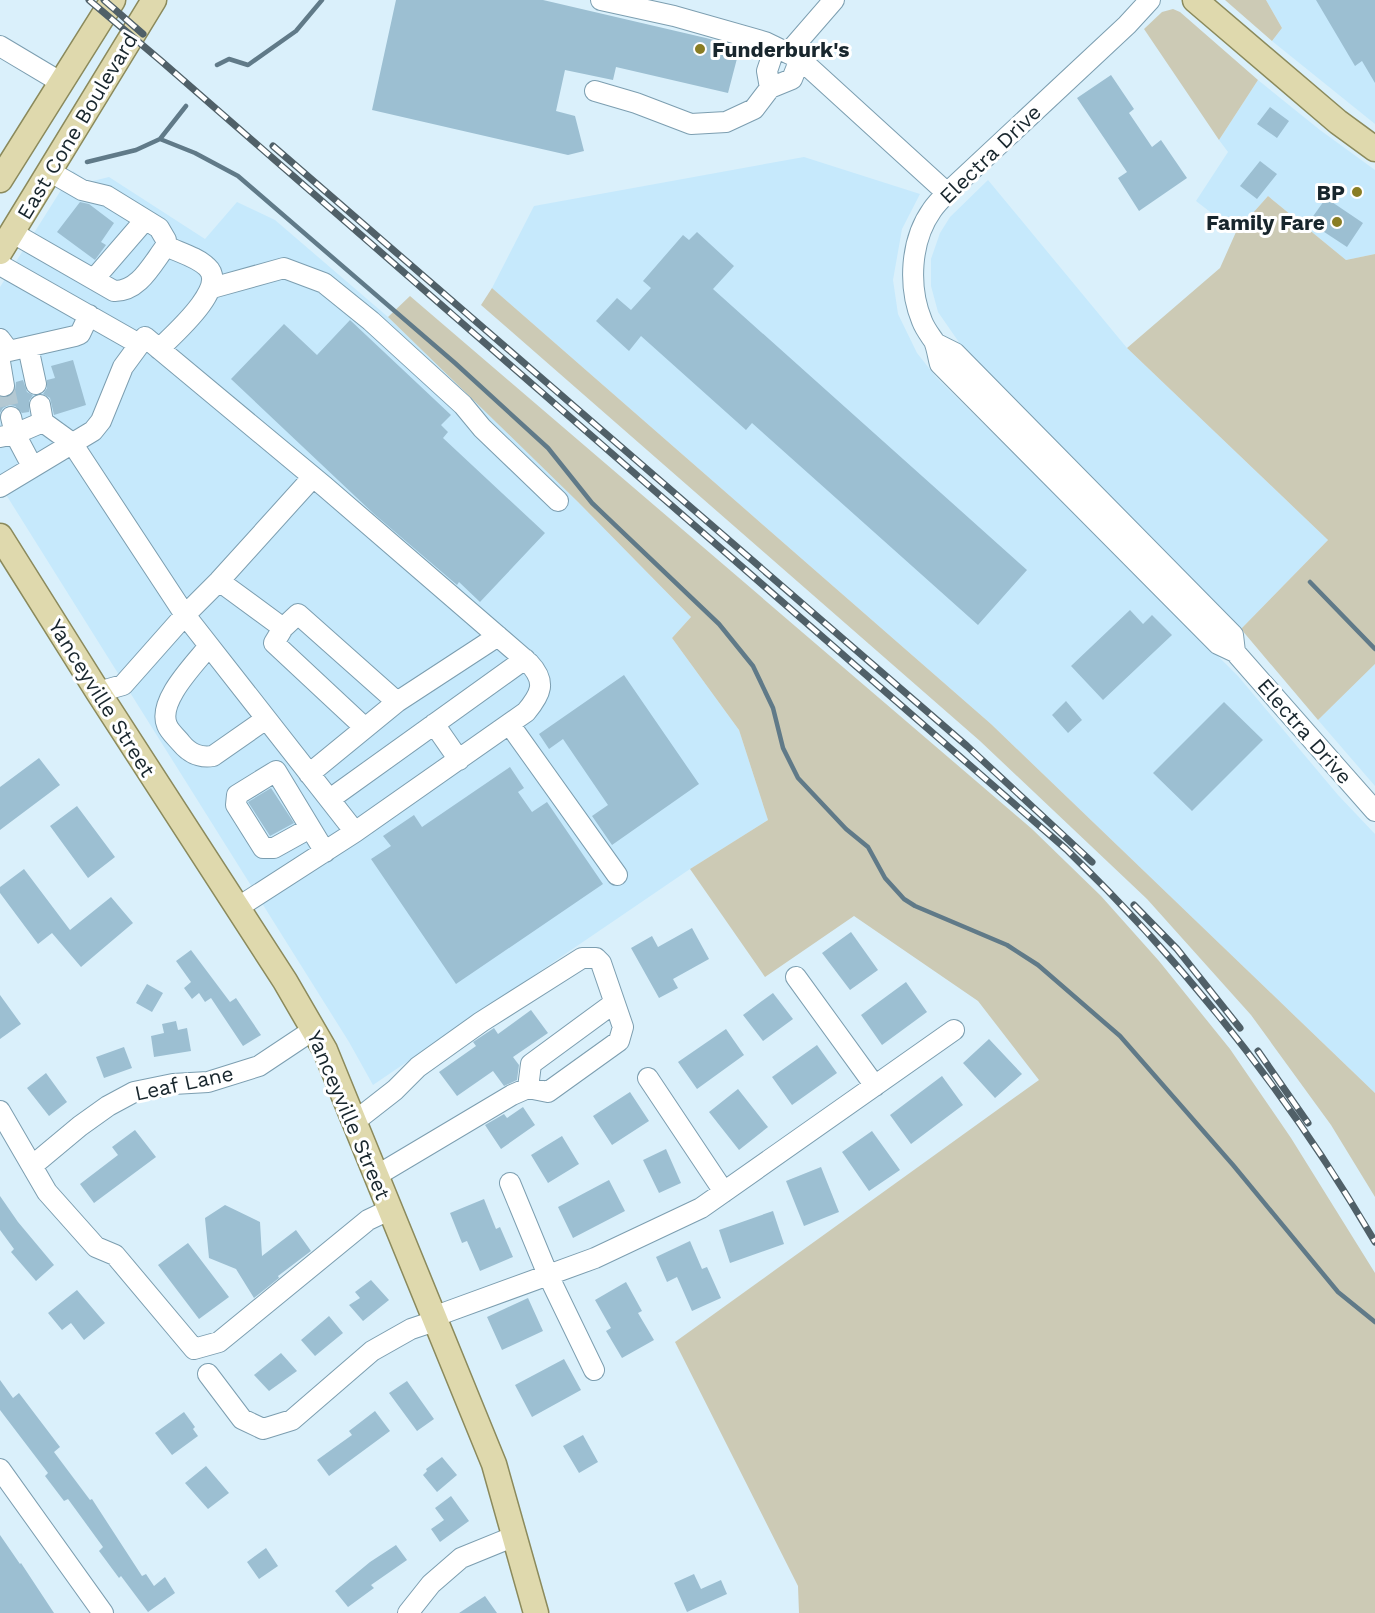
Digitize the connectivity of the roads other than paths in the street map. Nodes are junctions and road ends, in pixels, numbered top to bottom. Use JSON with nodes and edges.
{"nodes":[{"id":1,"x":113,"y":0,"type":"edge"},
{"id":2,"x":154,"y":0,"type":"edge"},
{"id":3,"x":601,"y":0,"type":"edge"},
{"id":4,"x":834,"y":0,"type":"edge"},
{"id":5,"x":1150,"y":0,"type":"edge"},
{"id":6,"x":1195,"y":0,"type":"edge"},
{"id":7,"x":675,"y":8,"type":"edge"},
{"id":8,"x":0,"y":46,"type":"edge"},
{"id":9,"x":788,"y":53,"type":"junction"},
{"id":10,"x":62,"y":84,"type":"junction"},
{"id":11,"x":770,"y":88,"type":"junction"},
{"id":12,"x":595,"y":92,"type":"dead end"},
{"id":13,"x":1375,"y":149,"type":"edge"},
{"id":14,"x":49,"y":171,"type":"junction"},
{"id":15,"x":0,"y":180,"type":"edge"},
{"id":16,"x":947,"y":193,"type":"junction"},
{"id":17,"x":145,"y":220,"type":"junction"},
{"id":18,"x":6,"y":243,"type":"edge"},
{"id":19,"x":165,"y":246,"type":"junction"},
{"id":20,"x":0,"y":265,"type":"edge"},
{"id":21,"x":94,"y":279,"type":"junction"},
{"id":22,"x":212,"y":288,"type":"junction"},
{"id":23,"x":89,"y":315,"type":"junction"},
{"id":24,"x":140,"y":344,"type":"junction"},
{"id":25,"x":159,"y":349,"type":"junction"},
{"id":26,"x":7,"y":351,"type":"edge"},
{"id":27,"x":36,"y":384,"type":"dead end"},
{"id":28,"x":4,"y":386,"type":"dead end"},
{"id":29,"x":9,"y":429,"type":"edge"},
{"id":30,"x":72,"y":443,"type":"junction"},
{"id":31,"x":32,"y":466,"type":"junction"},
{"id":32,"x":313,"y":477,"type":"junction"},
{"id":33,"x":0,"y":487,"type":"edge"},
{"id":34,"x":558,"y":501,"type":"dead end"},
{"id":35,"x":0,"y":536,"type":"edge"},
{"id":36,"x":219,"y":581,"type":"junction"},
{"id":37,"x":185,"y":615,"type":"junction"},
{"id":38,"x":283,"y":628,"type":"junction"},
{"id":39,"x":498,"y":636,"type":"junction"},
{"id":40,"x":209,"y":646,"type":"junction"},
{"id":41,"x":525,"y":659,"type":"junction"},
{"id":42,"x":98,"y":692,"type":"junction"},
{"id":43,"x":397,"y":702,"type":"junction"},
{"id":44,"x":266,"y":719,"type":"junction"},
{"id":45,"x":434,"y":724,"type":"junction"},
{"id":46,"x":510,"y":724,"type":"junction"},
{"id":47,"x":364,"y":727,"type":"junction"},
{"id":48,"x":296,"y":756,"type":"junction"},
{"id":49,"x":459,"y":760,"type":"junction"},
{"id":50,"x":276,"y":771,"type":"junction"},
{"id":51,"x":309,"y":774,"type":"junction"},
{"id":52,"x":330,"y":799,"type":"junction"},
{"id":53,"x":1375,"y":811,"type":"edge"},
{"id":54,"x":310,"y":828,"type":"junction"},
{"id":55,"x":355,"y":832,"type":"junction"},
{"id":56,"x":325,"y":852,"type":"junction"},
{"id":57,"x":617,"y":875,"type":"dead end"},
{"id":58,"x":237,"y":908,"type":"junction"},
{"id":59,"x":796,"y":977,"type":"dead end"},
{"id":60,"x":614,"y":1003,"type":"junction"},
{"id":61,"x":313,"y":1030,"type":"junction"},
{"id":62,"x":954,"y":1030,"type":"dead end"},
{"id":63,"x":648,"y":1078,"type":"dead end"},
{"id":64,"x":875,"y":1086,"type":"junction"},
{"id":65,"x":528,"y":1088,"type":"junction"},
{"id":66,"x":0,"y":1111,"type":"edge"},
{"id":67,"x":354,"y":1122,"type":"junction"},
{"id":68,"x":32,"y":1166,"type":"junction"},
{"id":69,"x":376,"y":1176,"type":"junction"},
{"id":70,"x":510,"y":1183,"type":"dead end"},
{"id":71,"x":724,"y":1192,"type":"junction"},
{"id":72,"x":390,"y":1210,"type":"junction"},
{"id":73,"x":548,"y":1275,"type":"junction"},
{"id":74,"x":434,"y":1319,"type":"junction"},
{"id":75,"x":594,"y":1370,"type":"dead end"},
{"id":76,"x":208,"y":1374,"type":"dead end"},
{"id":77,"x":0,"y":1469,"type":"edge"},
{"id":78,"x":515,"y":1536,"type":"junction"},
{"id":79,"x":103,"y":1613,"type":"edge"},
{"id":80,"x":408,"y":1613,"type":"edge"},
{"id":81,"x":536,"y":1613,"type":"edge"}],
"edges":[{"from":1,"to":10,"type":"main road","name":"East Cone Boulevard"},
{"from":2,"to":14,"type":"main road","name":"East Cone Boulevard"},
{"from":3,"to":7,"type":"street"},
{"from":4,"to":9,"type":"street"},
{"from":5,"to":16,"type":"street","name":"Electra Drive"},
{"from":6,"to":13,"type":"main road"},
{"from":7,"to":9,"type":"street"},
{"from":8,"to":10,"type":"street"},
{"from":9,"to":11,"type":"street"},
{"from":9,"to":11,"type":"street"},
{"from":9,"to":16,"type":"street"},
{"from":10,"to":15,"type":"main road","name":"East Cone Boulevard"},
{"from":11,"to":12,"type":"street"},
{"from":14,"to":17,"type":"street"},
{"from":14,"to":18,"type":"main road","name":"East Cone Boulevard"},
{"from":16,"to":53,"type":"street","name":"Electra Drive"},
{"from":17,"to":19,"type":"street"},
{"from":17,"to":21,"type":"street"},
{"from":18,"to":21,"type":"street"},
{"from":19,"to":21,"type":"street"},
{"from":19,"to":22,"type":"street"},
{"from":20,"to":23,"type":"street"},
{"from":22,"to":25,"type":"street"},
{"from":22,"to":34,"type":"street"},
{"from":23,"to":24,"type":"street"},
{"from":23,"to":26,"type":"street"},
{"from":24,"to":25,"type":"street"},
{"from":24,"to":30,"type":"street"},
{"from":25,"to":32,"type":"street"},
{"from":26,"to":27,"type":"street"},
{"from":26,"to":28,"type":"street"},
{"from":29,"to":30,"type":"street"},
{"from":29,"to":31,"type":"street"},
{"from":30,"to":31,"type":"street"},
{"from":30,"to":37,"type":"street"},
{"from":31,"to":33,"type":"street"},
{"from":32,"to":36,"type":"street"},
{"from":32,"to":39,"type":"street"},
{"from":35,"to":42,"type":"main road","name":"Yanceyville Street"},
{"from":36,"to":37,"type":"street"},
{"from":36,"to":38,"type":"street"},
{"from":37,"to":40,"type":"street"},
{"from":37,"to":42,"type":"street"},
{"from":38,"to":43,"type":"street"},
{"from":38,"to":47,"type":"street"},
{"from":39,"to":41,"type":"street"},
{"from":39,"to":43,"type":"street"},
{"from":40,"to":44,"type":"street"},
{"from":40,"to":44,"type":"street"},
{"from":41,"to":45,"type":"street"},
{"from":41,"to":46,"type":"street"},
{"from":42,"to":58,"type":"main road","name":"Yanceyville Street"},
{"from":43,"to":47,"type":"street"},
{"from":44,"to":48,"type":"street"},
{"from":45,"to":49,"type":"street"},
{"from":45,"to":52,"type":"street"},
{"from":46,"to":49,"type":"street"},
{"from":46,"to":57,"type":"street"},
{"from":47,"to":51,"type":"street"},
{"from":48,"to":50,"type":"street"},
{"from":48,"to":51,"type":"street"},
{"from":49,"to":55,"type":"street"},
{"from":50,"to":54,"type":"street"},
{"from":50,"to":54,"type":"street"},
{"from":51,"to":52,"type":"street"},
{"from":52,"to":55,"type":"street"},
{"from":54,"to":56,"type":"street"},
{"from":55,"to":56,"type":"street"},
{"from":56,"to":58,"type":"street"},
{"from":58,"to":61,"type":"main road","name":"Yanceyville Street"},
{"from":59,"to":64,"type":"street"},
{"from":60,"to":65,"type":"street"},
{"from":60,"to":65,"type":"street"},
{"from":60,"to":67,"type":"street"},
{"from":61,"to":67,"type":"main road","name":"Yanceyville Street"},
{"from":61,"to":68,"type":"street","name":"Leaf Lane"},
{"from":62,"to":64,"type":"street"},
{"from":63,"to":71,"type":"street"},
{"from":64,"to":71,"type":"street"},
{"from":65,"to":69,"type":"street"},
{"from":66,"to":68,"type":"street"},
{"from":67,"to":69,"type":"main road","name":"Yanceyville Street"},
{"from":68,"to":72,"type":"street"},
{"from":69,"to":72,"type":"main road","name":"Yanceyville Street"},
{"from":70,"to":73,"type":"street"},
{"from":71,"to":73,"type":"street"},
{"from":72,"to":74,"type":"main road","name":"Yanceyville Street"},
{"from":73,"to":74,"type":"street"},
{"from":73,"to":75,"type":"street"},
{"from":74,"to":76,"type":"street"},
{"from":74,"to":78,"type":"main road","name":"Yanceyville Street"},
{"from":77,"to":79,"type":"street"},
{"from":78,"to":80,"type":"street"},
{"from":78,"to":81,"type":"main road","name":"Yanceyville Street"}]}
